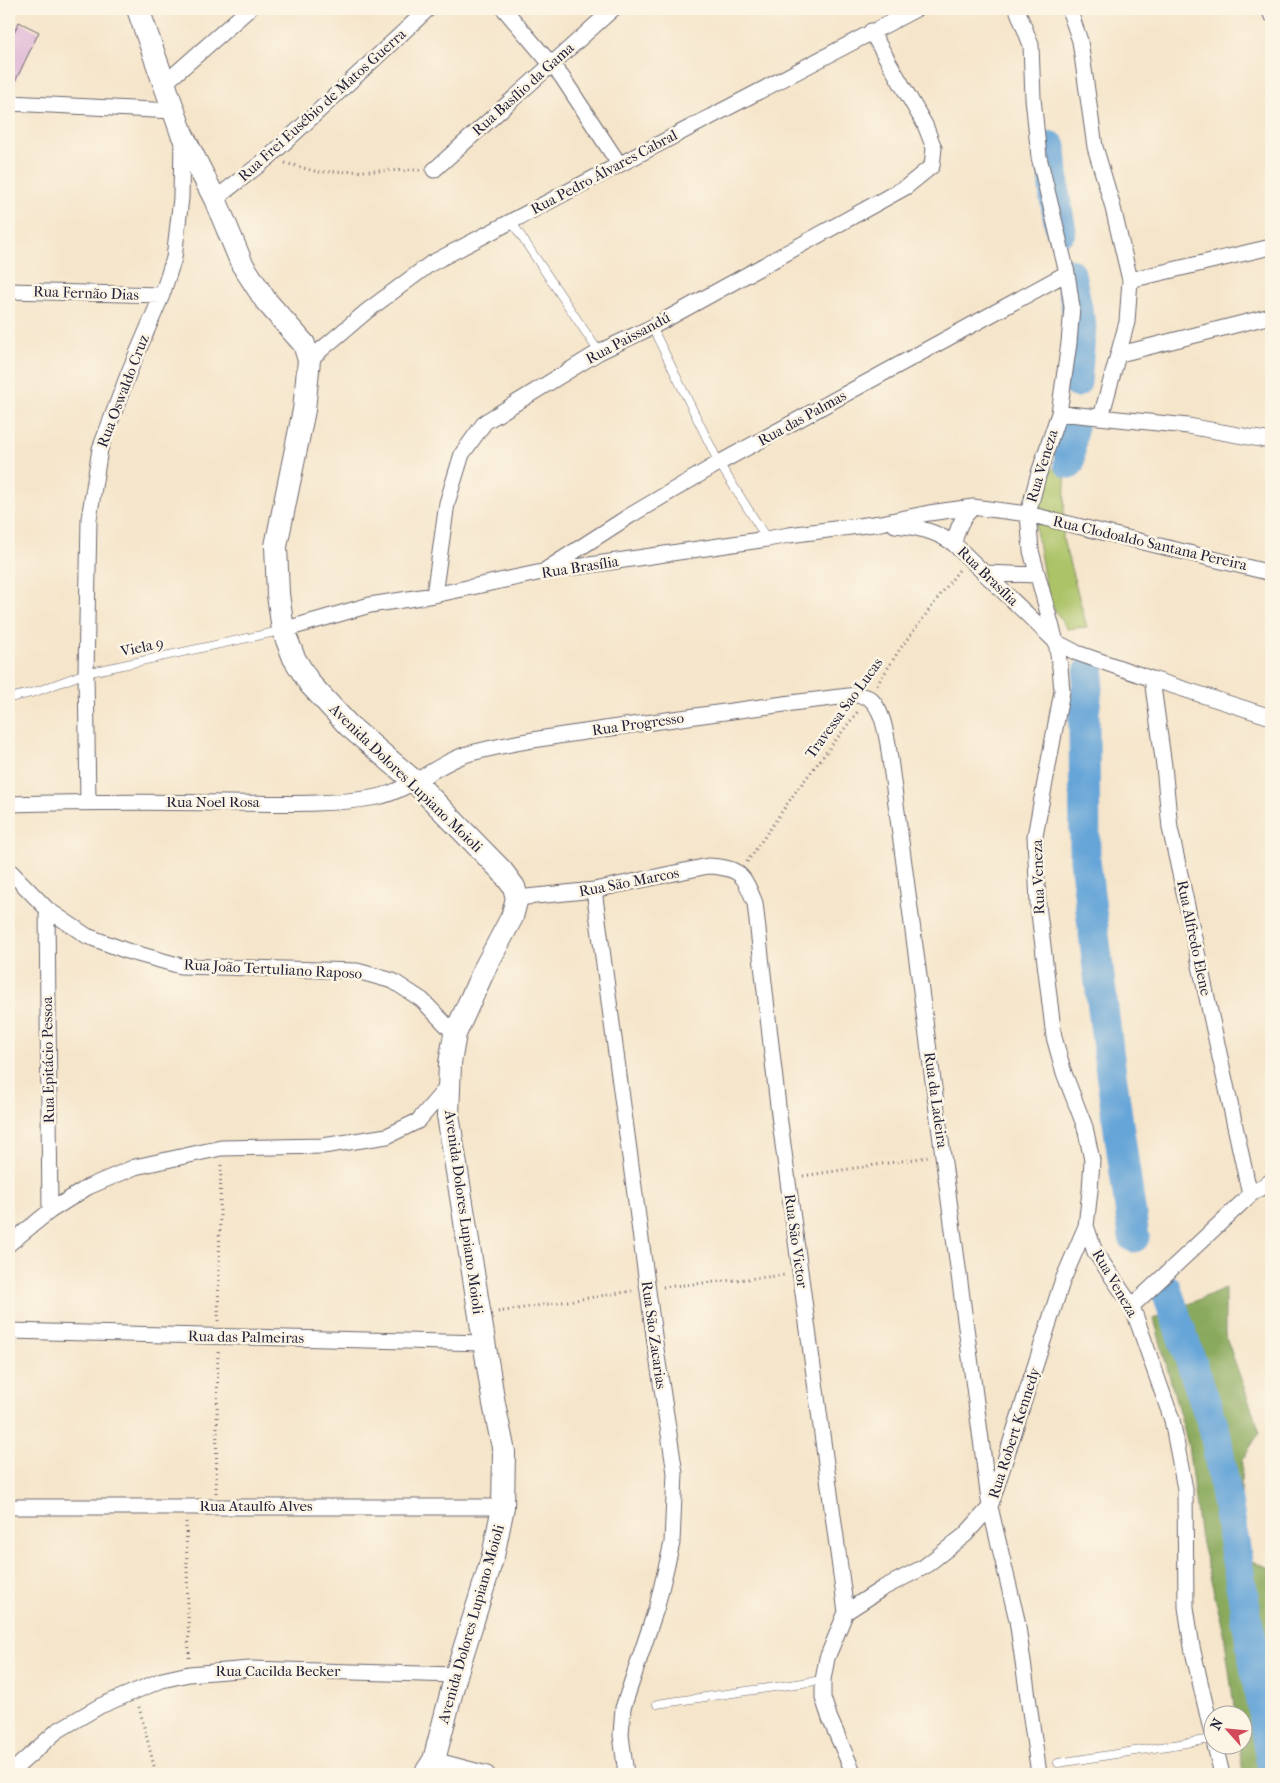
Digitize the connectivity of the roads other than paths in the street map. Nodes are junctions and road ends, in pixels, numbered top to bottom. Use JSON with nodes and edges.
{"nodes":[{"id":1,"x":138,"y":9,"type":"edge"},
{"id":2,"x":249,"y":9,"type":"edge"},
{"id":3,"x":428,"y":9,"type":"edge"},
{"id":4,"x":504,"y":9,"type":"edge"},
{"id":5,"x":612,"y":9,"type":"edge"},
{"id":6,"x":916,"y":9,"type":"edge"},
{"id":7,"x":1017,"y":9,"type":"edge"},
{"id":8,"x":1069,"y":9,"type":"edge"},
{"id":9,"x":1270,"y":9,"type":"edge"},
{"id":10,"x":1271,"y":14,"type":"edge"},
{"id":11,"x":872,"y":31,"type":"junction"},
{"id":12,"x":550,"y":63,"type":"junction"},
{"id":13,"x":165,"y":83,"type":"junction"},
{"id":14,"x":9,"y":103,"type":"edge"},
{"id":15,"x":174,"y":111,"type":"junction"},
{"id":16,"x":182,"y":134,"type":"junction"},
{"id":17,"x":619,"y":164,"type":"junction"},
{"id":18,"x":434,"y":170,"type":"road end"},
{"id":19,"x":215,"y":199,"type":"junction"},
{"id":20,"x":511,"y":221,"type":"junction"},
{"id":21,"x":1271,"y":247,"type":"edge"},
{"id":22,"x":1067,"y":273,"type":"junction"},
{"id":23,"x":1130,"y":280,"type":"junction"},
{"id":24,"x":9,"y":291,"type":"edge"},
{"id":25,"x":162,"y":295,"type":"junction"},
{"id":26,"x":1271,"y":316,"type":"edge"},
{"id":27,"x":652,"y":327,"type":"junction"},
{"id":28,"x":599,"y":352,"type":"junction"},
{"id":29,"x":1120,"y":354,"type":"junction"},
{"id":30,"x":309,"y":360,"type":"junction"},
{"id":31,"x":1059,"y":414,"type":"junction"},
{"id":32,"x":1102,"y":417,"type":"junction"},
{"id":33,"x":1271,"y":441,"type":"edge"},
{"id":34,"x":719,"y":462,"type":"junction"},
{"id":35,"x":973,"y":507,"type":"junction"},
{"id":36,"x":1028,"y":514,"type":"junction"},
{"id":37,"x":881,"y":523,"type":"junction"},
{"id":38,"x":767,"y":539,"type":"junction"},
{"id":39,"x":954,"y":544,"type":"junction"},
{"id":40,"x":542,"y":572,"type":"junction"},
{"id":41,"x":985,"y":573,"type":"junction"},
{"id":42,"x":1271,"y":573,"type":"edge"},
{"id":43,"x":1036,"y":575,"type":"junction"},
{"id":44,"x":434,"y":595,"type":"junction"},
{"id":45,"x":283,"y":630,"type":"junction"},
{"id":46,"x":1056,"y":642,"type":"junction"},
{"id":47,"x":86,"y":673,"type":"junction"},
{"id":48,"x":1152,"y":679,"type":"junction"},
{"id":49,"x":9,"y":698,"type":"edge"},
{"id":50,"x":868,"y":698,"type":"joint"},
{"id":51,"x":1271,"y":717,"type":"edge"},
{"id":52,"x":414,"y":781,"type":"junction"},
{"id":53,"x":88,"y":802,"type":"junction"},
{"id":54,"x":9,"y":804,"type":"edge"},
{"id":55,"x":9,"y":870,"type":"edge"},
{"id":56,"x":739,"y":873,"type":"joint"},
{"id":57,"x":594,"y":890,"type":"junction"},
{"id":58,"x":517,"y":898,"type":"junction"},
{"id":59,"x":47,"y":909,"type":"junction"},
{"id":60,"x":455,"y":1034,"type":"junction"},
{"id":61,"x":449,"y":1085,"type":"junction"},
{"id":62,"x":1271,"y":1181,"type":"edge"},
{"id":63,"x":1250,"y":1195,"type":"junction"},
{"id":64,"x":50,"y":1211,"type":"junction"},
{"id":65,"x":1086,"y":1226,"type":"junction"},
{"id":66,"x":9,"y":1244,"type":"edge"},
{"id":67,"x":1132,"y":1306,"type":"junction"},
{"id":68,"x":9,"y":1331,"type":"edge"},
{"id":69,"x":484,"y":1343,"type":"junction"},
{"id":70,"x":9,"y":1507,"type":"edge"},
{"id":71,"x":503,"y":1507,"type":"junction"},
{"id":72,"x":990,"y":1507,"type":"junction"},
{"id":73,"x":846,"y":1612,"type":"junction"},
{"id":74,"x":456,"y":1675,"type":"junction"},
{"id":75,"x":823,"y":1680,"type":"junction"},
{"id":76,"x":657,"y":1704,"type":"dead end"},
{"id":77,"x":1206,"y":1706,"type":"edge"},
{"id":78,"x":1202,"y":1741,"type":"edge"},
{"id":79,"x":1218,"y":1756,"type":"edge"},
{"id":80,"x":1058,"y":1763,"type":"dead end"},
{"id":81,"x":430,"y":1767,"type":"edge"},
{"id":82,"x":10,"y":1774,"type":"edge"},
{"id":83,"x":486,"y":1774,"type":"edge"},
{"id":84,"x":626,"y":1774,"type":"edge"},
{"id":85,"x":854,"y":1774,"type":"edge"},
{"id":86,"x":1039,"y":1774,"type":"edge"},
{"id":87,"x":1222,"y":1774,"type":"edge"}],
"edges":[{"from":1,"to":13,"type":"main road"},
{"from":2,"to":13,"type":"street"},
{"from":3,"to":19,"type":"street","name":"Rua Frei Eusébio de Matos Guerra"},
{"from":4,"to":12,"type":"street"},
{"from":5,"to":12,"type":"street","name":"Rua Basílio da Gama"},
{"from":6,"to":11,"type":"street","name":"Rua Pedro Álvares Cabral"},
{"from":7,"to":22,"type":"street","name":"Rua Veneza"},
{"from":8,"to":23,"type":"street"},
{"from":9,"to":10,"type":"street"},
{"from":11,"to":17,"type":"street","name":"Rua Pedro Álvares Cabral"},
{"from":11,"to":27,"type":"street","name":"Rua Paissandú"},
{"from":12,"to":17,"type":"street"},
{"from":12,"to":18,"type":"street","name":"Rua Basílio da Gama"},
{"from":13,"to":15,"type":"main road"},
{"from":14,"to":15,"type":"street"},
{"from":15,"to":16,"type":"main road"},
{"from":16,"to":19,"type":"main road"},
{"from":16,"to":25,"type":"street","name":"Rua Oswaldo Cruz"},
{"from":17,"to":20,"type":"street","name":"Rua Pedro Álvares Cabral"},
{"from":19,"to":30,"type":"main road"},
{"from":20,"to":28,"type":"lane"},
{"from":20,"to":30,"type":"street","name":"Rua Pedro Álvares Cabral"},
{"from":21,"to":23,"type":"street"},
{"from":22,"to":31,"type":"street","name":"Rua Veneza"},
{"from":22,"to":34,"type":"street","name":"Rua das Palmas"},
{"from":23,"to":29,"type":"street"},
{"from":24,"to":25,"type":"street","name":"Rua Fernão Dias"},
{"from":25,"to":47,"type":"street","name":"Rua Oswaldo Cruz"},
{"from":26,"to":29,"type":"street"},
{"from":27,"to":28,"type":"street","name":"Rua Paissandú"},
{"from":27,"to":34,"type":"lane"},
{"from":28,"to":44,"type":"street","name":"Rua Paissandú"},
{"from":29,"to":32,"type":"street"},
{"from":30,"to":45,"type":"main road","name":"Avenida Dolores Lupiano Moioli"},
{"from":31,"to":32,"type":"street"},
{"from":31,"to":36,"type":"street","name":"Rua Veneza"},
{"from":32,"to":33,"type":"street"},
{"from":34,"to":38,"type":"lane"},
{"from":34,"to":40,"type":"street","name":"Rua das Palmas"},
{"from":35,"to":36,"type":"street","name":"Rua Brasília"},
{"from":35,"to":37,"type":"street","name":"Rua Brasília"},
{"from":35,"to":39,"type":"street"},
{"from":36,"to":42,"type":"street","name":"Rua Clodoaldo Santana Pereira"},
{"from":36,"to":43,"type":"street","name":"Rua Veneza"},
{"from":37,"to":38,"type":"street","name":"Rua Brasília"},
{"from":37,"to":39,"type":"street","name":"Rua Brasília"},
{"from":38,"to":40,"type":"street","name":"Rua Brasília"},
{"from":39,"to":41,"type":"street","name":"Rua Brasília"},
{"from":40,"to":44,"type":"street","name":"Rua Brasília"},
{"from":41,"to":43,"type":"street"},
{"from":41,"to":46,"type":"street","name":"Rua Brasília"},
{"from":43,"to":46,"type":"street","name":"Rua Veneza"},
{"from":44,"to":45,"type":"street","name":"Rua Brasília"},
{"from":45,"to":47,"type":"lane","name":"Viela 9"},
{"from":45,"to":52,"type":"main road","name":"Avenida Dolores Lupiano Moioli"},
{"from":46,"to":48,"type":"street","name":"Rua Brasília"},
{"from":46,"to":65,"type":"street","name":"Rua Veneza"},
{"from":47,"to":49,"type":"lane","name":"Viela 9"},
{"from":47,"to":53,"type":"street","name":"Rua Oswaldo Cruz"},
{"from":48,"to":51,"type":"street","name":"Rua Brasília"},
{"from":48,"to":63,"type":"street","name":"Rua Alfredo Elene"},
{"from":50,"to":52,"type":"street","name":"Rua Progresso"},
{"from":50,"to":72,"type":"street","name":"Rua da Ladeira"},
{"from":52,"to":53,"type":"street","name":"Rua Noel Rosa"},
{"from":52,"to":58,"type":"main road","name":"Avenida Dolores Lupiano Moioli"},
{"from":53,"to":54,"type":"street","name":"Rua Noel Rosa"},
{"from":55,"to":59,"type":"street","name":"Rua João Tertuliano Raposo"},
{"from":56,"to":57,"type":"street","name":"Rua São Marcos"},
{"from":56,"to":73,"type":"street","name":"Rua São Victor"},
{"from":57,"to":58,"type":"street","name":"Rua São Marcos"},
{"from":57,"to":84,"type":"street","name":"Rua São Zacarias"},
{"from":58,"to":60,"type":"main road","name":"Avenida Dolores Lupiano Moioli"},
{"from":59,"to":60,"type":"street","name":"Rua João Tertuliano Raposo"},
{"from":59,"to":64,"type":"street","name":"Rua Epitácio Pessoa"},
{"from":60,"to":61,"type":"main road","name":"Avenida Dolores Lupiano Moioli"},
{"from":61,"to":64,"type":"street"},
{"from":61,"to":69,"type":"main road","name":"Avenida Dolores Lupiano Moioli"},
{"from":62,"to":63,"type":"street"},
{"from":63,"to":67,"type":"street"},
{"from":64,"to":66,"type":"street"},
{"from":65,"to":67,"type":"street","name":"Rua Veneza"},
{"from":65,"to":72,"type":"street","name":"Rua Robert Kennedy"},
{"from":67,"to":77,"type":"street","name":"Rua Veneza"},
{"from":68,"to":69,"type":"street","name":"Rua das Palmeiras"},
{"from":69,"to":71,"type":"main road","name":"Avenida Dolores Lupiano Moioli"},
{"from":70,"to":71,"type":"street","name":"Rua Ataulfo Alves"},
{"from":71,"to":74,"type":"main road","name":"Avenida Dolores Lupiano Moioli"},
{"from":72,"to":73,"type":"street","name":"Rua Robert Kennedy"},
{"from":72,"to":86,"type":"street","name":"Rua da Ladeira"},
{"from":73,"to":75,"type":"street"},
{"from":74,"to":81,"type":"main road","name":"Avenida Dolores Lupiano Moioli"},
{"from":74,"to":82,"type":"street","name":"Rua Cacilda Becker"},
{"from":75,"to":76,"type":"lane"},
{"from":75,"to":85,"type":"street"},
{"from":78,"to":80,"type":"lane"},
{"from":79,"to":87,"type":"street"},
{"from":81,"to":83,"type":"street"}]}
